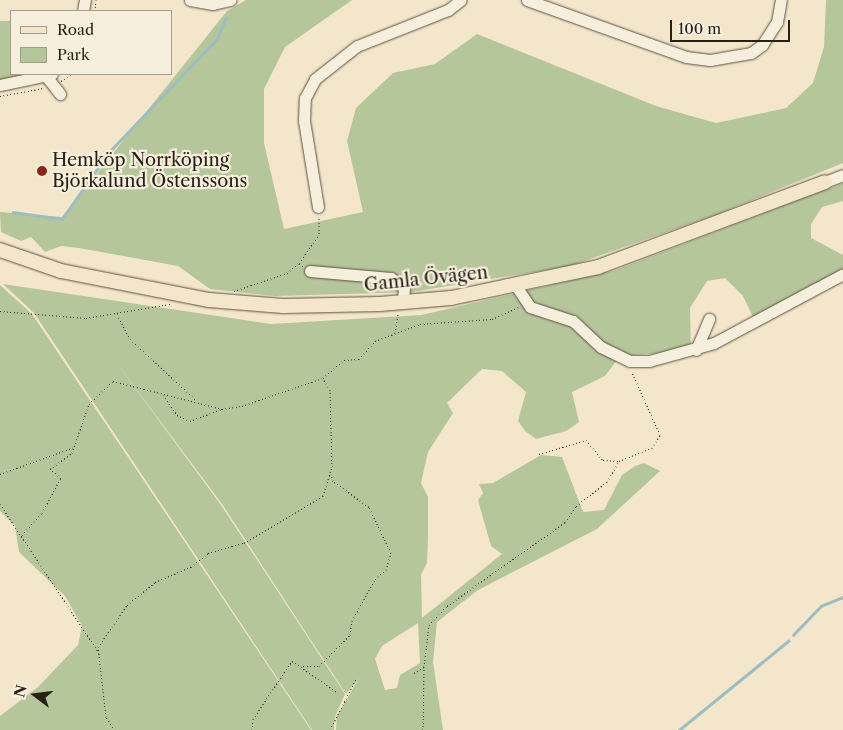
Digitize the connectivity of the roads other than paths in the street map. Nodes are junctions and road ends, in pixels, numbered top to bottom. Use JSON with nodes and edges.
{"nodes":[{"id":1,"x":190,"y":0,"type":"edge"},
{"id":2,"x":231,"y":0,"type":"edge"},
{"id":3,"x":461,"y":0,"type":"edge"},
{"id":4,"x":527,"y":0,"type":"edge"},
{"id":5,"x":781,"y":0,"type":"edge"},
{"id":6,"x":49,"y":75,"type":"edge"},
{"id":7,"x":0,"y":85,"type":"edge"},
{"id":8,"x":60,"y":94,"type":"dead end"},
{"id":9,"x":843,"y":175,"type":"edge"},
{"id":10,"x":825,"y":182,"type":"joint"},
{"id":11,"x":318,"y":207,"type":"road end"},
{"id":12,"x":0,"y":250,"type":"edge"},
{"id":13,"x":310,"y":271,"type":"road end"},
{"id":14,"x":843,"y":274,"type":"edge"},
{"id":15,"x":516,"y":286,"type":"junction"},
{"id":16,"x":402,"y":302,"type":"junction"},
{"id":17,"x":709,"y":319,"type":"dead end"},
{"id":18,"x":696,"y":350,"type":"junction"}],
"edges":[{"from":1,"to":2,"type":"street"},
{"from":3,"to":11,"type":"street"},
{"from":4,"to":5,"type":"street"},
{"from":6,"to":7,"type":"street"},
{"from":6,"to":8,"type":"street"},
{"from":9,"to":10,"type":"street","name":"Gamla Övägen"},
{"from":10,"to":15,"type":"main road","name":"Gamla Övägen"},
{"from":12,"to":16,"type":"main road","name":"Gamla Övägen"},
{"from":13,"to":16,"type":"street"},
{"from":14,"to":18,"type":"street"},
{"from":15,"to":16,"type":"main road","name":"Gamla Övägen"},
{"from":15,"to":18,"type":"street"},
{"from":17,"to":18,"type":"street"}]}
